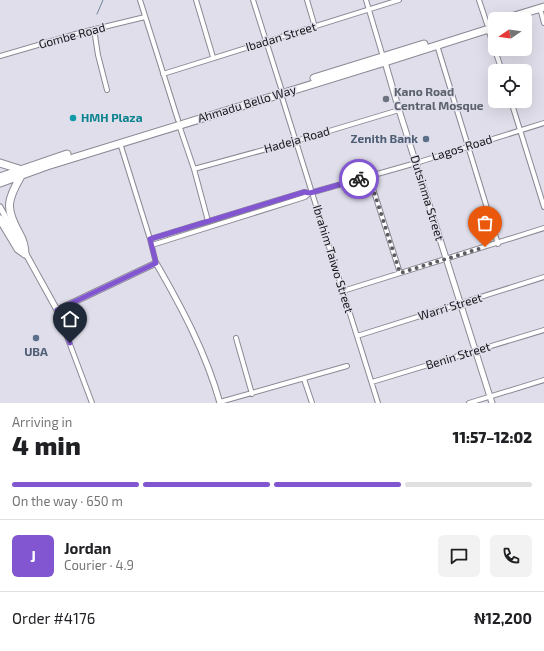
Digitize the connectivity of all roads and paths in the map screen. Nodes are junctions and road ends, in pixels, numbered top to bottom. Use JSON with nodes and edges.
{"nodes":[{"id":1,"x":140,"y":0,"type":"edge"},
{"id":2,"x":196,"y":0,"type":"edge"},
{"id":3,"x":253,"y":0,"type":"edge"},
{"id":4,"x":307,"y":0,"type":"edge"},
{"id":5,"x":366,"y":0,"type":"edge"},
{"id":6,"x":398,"y":0,"type":"edge"},
{"id":7,"x":479,"y":0,"type":"edge"},
{"id":8,"x":369,"y":9,"type":"junction"},
{"id":9,"x":543,"y":10,"type":"edge"},
{"id":10,"x":532,"y":13,"type":"edge"},
{"id":11,"x":532,"y":14,"type":"edge"},
{"id":12,"x":145,"y":17,"type":"junction"},
{"id":13,"x":488,"y":22,"type":"edge"},
{"id":14,"x":544,"y":23,"type":"edge"},
{"id":15,"x":315,"y":27,"type":"junction"},
{"id":16,"x":488,"y":28,"type":"edge"},
{"id":17,"x":488,"y":28,"type":"edge"},
{"id":18,"x":94,"y":29,"type":"junction"},
{"id":19,"x":266,"y":41,"type":"junction"},
{"id":20,"x":436,"y":45,"type":"junction"},
{"id":21,"x":0,"y":56,"type":"edge"},
{"id":22,"x":213,"y":57,"type":"junction"},
{"id":23,"x":384,"y":59,"type":"junction"},
{"id":24,"x":163,"y":74,"type":"junction"},
{"id":25,"x":107,"y":90,"type":"dead end"},
{"id":26,"x":281,"y":91,"type":"junction"},
{"id":27,"x":513,"y":108,"type":"edge"},
{"id":28,"x":399,"y":110,"type":"junction"},
{"id":29,"x":178,"y":122,"type":"junction"},
{"id":30,"x":544,"y":122,"type":"edge"},
{"id":31,"x":520,"y":130,"type":"junction"},
{"id":32,"x":296,"y":141,"type":"junction"},
{"id":33,"x":120,"y":143,"type":"junction"},
{"id":34,"x":467,"y":146,"type":"junction"},
{"id":35,"x":416,"y":162,"type":"junction"},
{"id":36,"x":0,"y":163,"type":"edge"},
{"id":37,"x":194,"y":169,"type":"junction"},
{"id":38,"x":20,"y":173,"type":"junction"},
{"id":39,"x":369,"y":176,"type":"junction"},
{"id":40,"x":2,"y":179,"type":"edge"},
{"id":41,"x":311,"y":192,"type":"junction"},
{"id":42,"x":544,"y":206,"type":"edge"},
{"id":43,"x":0,"y":207,"type":"edge"},
{"id":44,"x":0,"y":219,"type":"edge"},
{"id":45,"x":208,"y":221,"type":"junction"},
{"id":46,"x":544,"y":228,"type":"edge"},
{"id":47,"x":150,"y":239,"type":"junction"},
{"id":48,"x":498,"y":244,"type":"junction"},
{"id":49,"x":152,"y":246,"type":"junction"},
{"id":50,"x":25,"y":254,"type":"junction"},
{"id":51,"x":446,"y":259,"type":"junction"},
{"id":52,"x":156,"y":263,"type":"junction"},
{"id":53,"x":400,"y":273,"type":"junction"},
{"id":54,"x":544,"y":277,"type":"edge"},
{"id":55,"x":343,"y":291,"type":"junction"},
{"id":56,"x":460,"y":304,"type":"junction"},
{"id":57,"x":57,"y":310,"type":"junction"},
{"id":58,"x":544,"y":330,"type":"edge"},
{"id":59,"x":357,"y":336,"type":"junction"},
{"id":60,"x":236,"y":338,"type":"dead end"},
{"id":61,"x":476,"y":351,"type":"junction"},
{"id":62,"x":347,"y":366,"type":"dead end"},
{"id":63,"x":304,"y":379,"type":"junction"},
{"id":64,"x":544,"y":380,"type":"edge"},
{"id":65,"x":372,"y":382,"type":"junction"},
{"id":66,"x":252,"y":394,"type":"junction"},
{"id":67,"x":490,"y":397,"type":"junction"},
{"id":68,"x":92,"y":403,"type":"edge"},
{"id":69,"x":220,"y":403,"type":"edge"},
{"id":70,"x":312,"y":403,"type":"edge"},
{"id":71,"x":378,"y":403,"type":"edge"},
{"id":72,"x":469,"y":403,"type":"edge"},
{"id":73,"x":492,"y":403,"type":"edge"}],
"edges":[{"from":1,"to":12,"type":"street"},
{"from":2,"to":22,"type":"street"},
{"from":3,"to":19,"type":"street","name":"Ibrahim Taiwo Street"},
{"from":4,"to":15,"type":"street"},
{"from":5,"to":8,"type":"street"},
{"from":6,"to":8,"type":"street","name":"Ibadan Street"},
{"from":7,"to":13,"type":"street"},
{"from":8,"to":15,"type":"street","name":"Ibadan Street"},
{"from":8,"to":23,"type":"street"},
{"from":9,"to":10,"type":"main road"},
{"from":9,"to":11,"type":"main road"},
{"from":9,"to":14,"type":"street"},
{"from":12,"to":18,"type":"street","name":"Gombe Road"},
{"from":12,"to":24,"type":"street"},
{"from":15,"to":19,"type":"street","name":"Ibadan Street"},
{"from":16,"to":20,"type":"main road","name":"Ahmadu Bello Way"},
{"from":17,"to":23,"type":"main road","name":"Ahmadu Bello Way"},
{"from":18,"to":21,"type":"street","name":"Gombe Road"},
{"from":18,"to":25,"type":"street"},
{"from":19,"to":22,"type":"street","name":"Ibadan Street"},
{"from":19,"to":26,"type":"street","name":"Ibrahim Taiwo Street"},
{"from":20,"to":23,"type":"main road","name":"Ahmadu Bello Way"},
{"from":20,"to":34,"type":"street"},
{"from":22,"to":24,"type":"street","name":"Ibadan Street"},
{"from":23,"to":26,"type":"main road","name":"Ahmadu Bello Way"},
{"from":23,"to":28,"type":"street","name":"Dutsinma Street"},
{"from":24,"to":29,"type":"street"},
{"from":26,"to":29,"type":"main road","name":"Ahmadu Bello Way"},
{"from":26,"to":32,"type":"street","name":"Ibrahim Taiwo Street"},
{"from":27,"to":31,"type":"street"},
{"from":28,"to":32,"type":"street","name":"Hadeja Road"},
{"from":28,"to":35,"type":"street","name":"Dutsinma Street"},
{"from":29,"to":33,"type":"main road","name":"Ahmadu Bello Way"},
{"from":29,"to":37,"type":"street"},
{"from":29,"to":38,"type":"main road","name":"Ahmadu Bello Way"},
{"from":30,"to":31,"type":"street","name":"Lagos Road"},
{"from":31,"to":34,"type":"street","name":"Lagos Road"},
{"from":31,"to":42,"type":"street"},
{"from":32,"to":37,"type":"street","name":"Hadeja Road"},
{"from":32,"to":41,"type":"street","name":"Ibrahim Taiwo Street"},
{"from":33,"to":38,"type":"main road","name":"Ahmadu Bello Way"},
{"from":33,"to":47,"type":"street"},
{"from":34,"to":35,"type":"street","name":"Lagos Road"},
{"from":34,"to":48,"type":"street"},
{"from":35,"to":39,"type":"street","name":"Lagos Road"},
{"from":35,"to":51,"type":"street","name":"Dutsinma Street"},
{"from":36,"to":38,"type":"main road"},
{"from":37,"to":45,"type":"street"},
{"from":38,"to":40,"type":"main road","name":"Ahmadu Bello Way"},
{"from":38,"to":50,"type":"main road"},
{"from":39,"to":41,"type":"street","name":"Lagos Road"},
{"from":39,"to":53,"type":"street"},
{"from":41,"to":45,"type":"street","name":"Lagos Road"},
{"from":41,"to":49,"type":"street"},
{"from":41,"to":55,"type":"street","name":"Ibrahim Taiwo Street"},
{"from":43,"to":50,"type":"street"},
{"from":44,"to":50,"type":"main road"},
{"from":45,"to":47,"type":"street","name":"Lagos Road"},
{"from":46,"to":48,"type":"street"},
{"from":47,"to":49,"type":"street"},
{"from":48,"to":51,"type":"street"},
{"from":49,"to":52,"type":"street"},
{"from":50,"to":57,"type":"street"},
{"from":51,"to":53,"type":"street"},
{"from":51,"to":56,"type":"street","name":"Dutsinma Street"},
{"from":52,"to":57,"type":"street"},
{"from":52,"to":69,"type":"street"},
{"from":53,"to":55,"type":"street"},
{"from":54,"to":56,"type":"street","name":"Warri Street"},
{"from":55,"to":59,"type":"street","name":"Ibrahim Taiwo Street"},
{"from":56,"to":59,"type":"street","name":"Warri Street"},
{"from":56,"to":61,"type":"street","name":"Dutsinma Street"},
{"from":57,"to":68,"type":"street"},
{"from":58,"to":61,"type":"street","name":"Benin Street"},
{"from":59,"to":65,"type":"street","name":"Ibrahim Taiwo Street"},
{"from":60,"to":66,"type":"street"},
{"from":61,"to":65,"type":"street","name":"Benin Street"},
{"from":61,"to":67,"type":"street","name":"Dutsinma Street"},
{"from":62,"to":63,"type":"street"},
{"from":63,"to":66,"type":"street"},
{"from":63,"to":70,"type":"street"},
{"from":64,"to":67,"type":"street"},
{"from":65,"to":71,"type":"street","name":"Ibrahim Taiwo Street"},
{"from":66,"to":69,"type":"street"},
{"from":67,"to":72,"type":"street"},
{"from":67,"to":73,"type":"street","name":"Dutsinma Street"}]}
